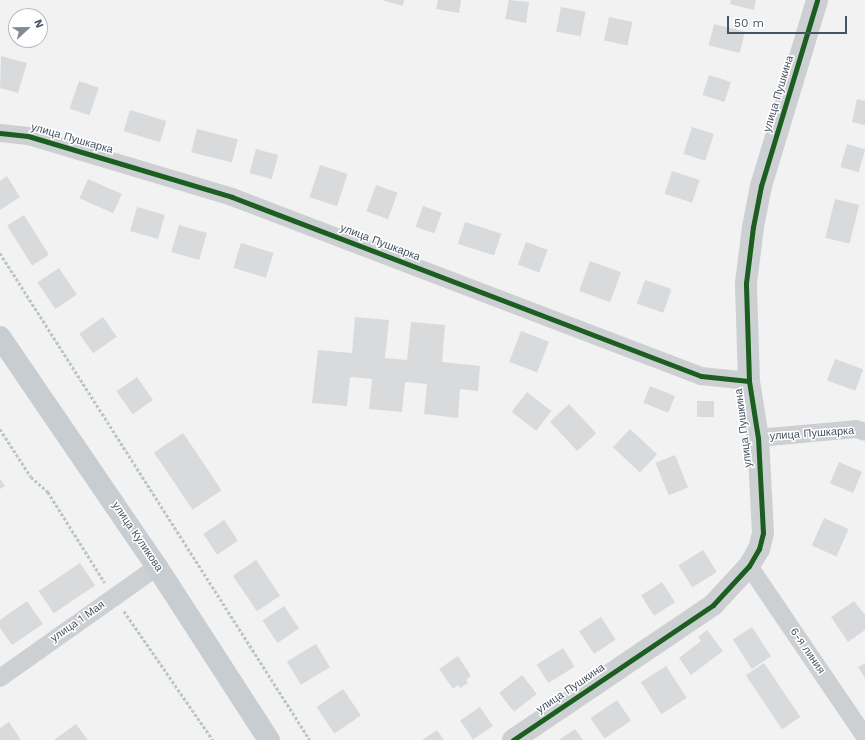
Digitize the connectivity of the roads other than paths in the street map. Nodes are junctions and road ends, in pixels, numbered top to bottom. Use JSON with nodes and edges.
{"nodes":[{"id":1,"x":818,"y":0,"type":"edge"},
{"id":2,"x":0,"y":133,"type":"edge"},
{"id":3,"x":0,"y":337,"type":"edge"},
{"id":4,"x":748,"y":381,"type":"junction"},
{"id":5,"x":865,"y":432,"type":"edge"},
{"id":6,"x":758,"y":438,"type":"junction"},
{"id":7,"x":748,"y":566,"type":"junction"},
{"id":8,"x":157,"y":567,"type":"junction"},
{"id":9,"x":0,"y":678,"type":"edge"},
{"id":10,"x":865,"y":736,"type":"edge"},
{"id":11,"x":269,"y":740,"type":"edge"},
{"id":12,"x":513,"y":740,"type":"edge"}],
"edges":[{"from":1,"to":4,"type":"street","name":"улица Пушкина"},
{"from":2,"to":4,"type":"street","name":"улица Пушкарка"},
{"from":3,"to":8,"type":"main road","name":"улица Куликова"},
{"from":4,"to":6,"type":"street","name":"улица Пушкина"},
{"from":5,"to":6,"type":"street","name":"улица Пушкарка"},
{"from":6,"to":7,"type":"street","name":"улица Пушкина"},
{"from":7,"to":10,"type":"street","name":"6-я линия"},
{"from":7,"to":12,"type":"street","name":"улица Пушкина"},
{"from":8,"to":9,"type":"street","name":"улица 1 Мая"},
{"from":8,"to":11,"type":"main road","name":"улица Куликова"}]}
